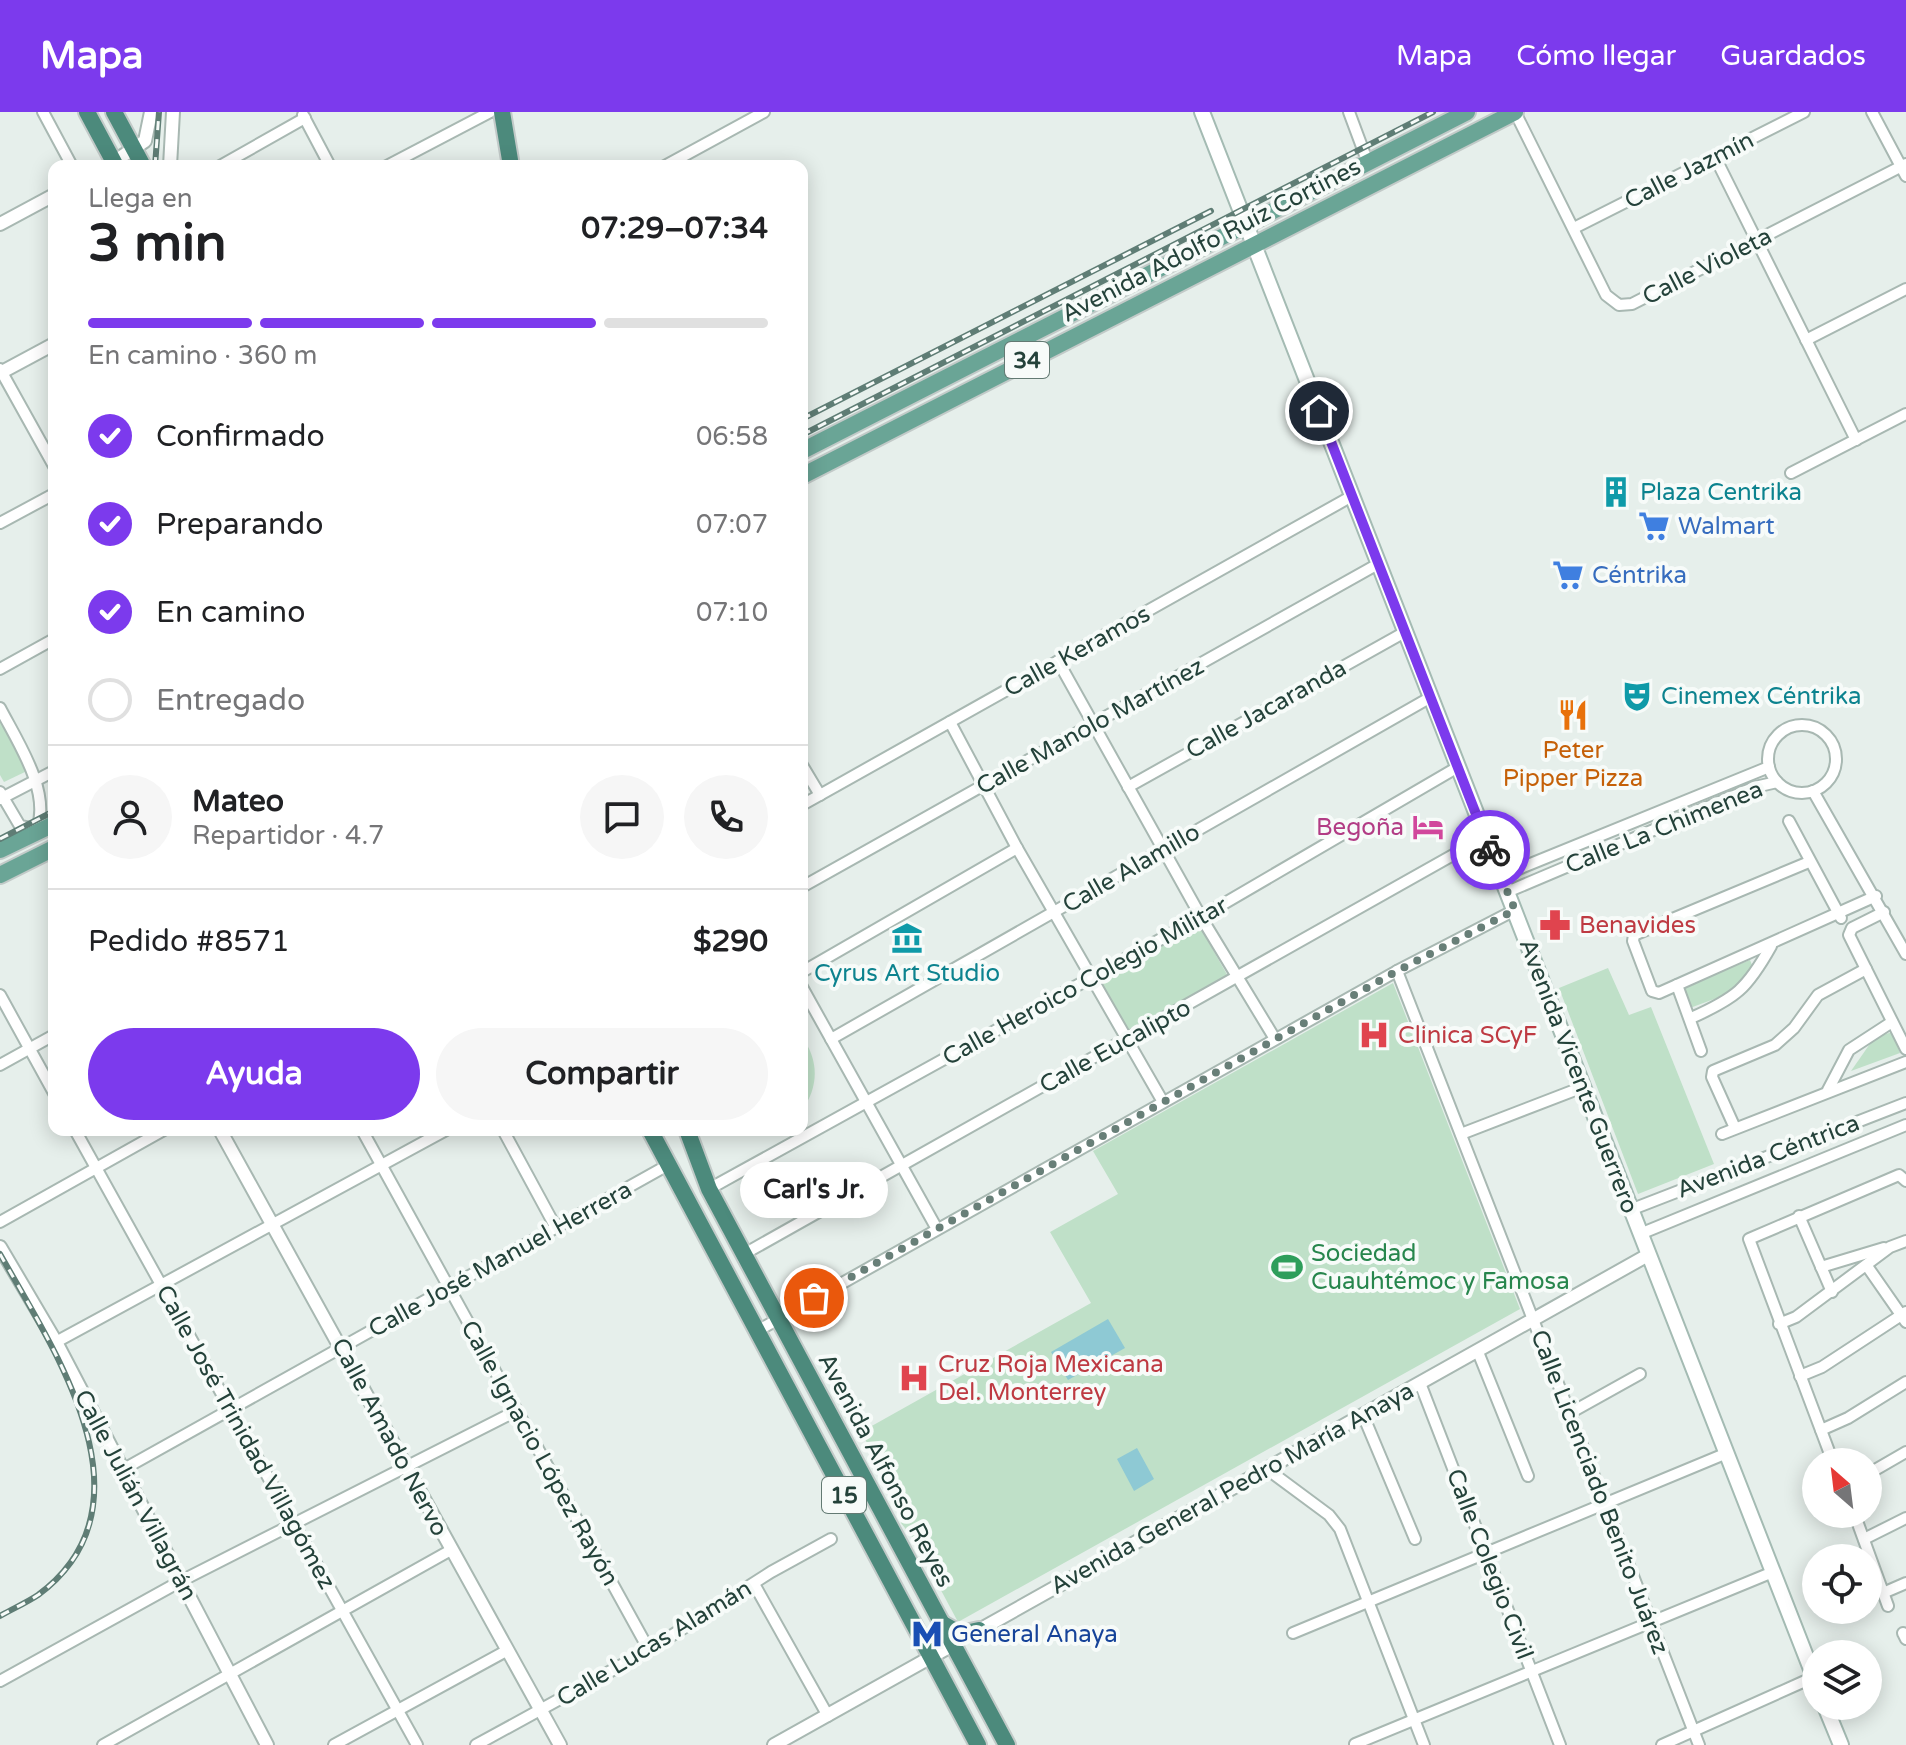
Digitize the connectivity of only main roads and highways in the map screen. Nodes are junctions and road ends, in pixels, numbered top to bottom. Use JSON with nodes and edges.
{"nodes":[{"id":1,"x":87,"y":112,"type":"edge"},
{"id":2,"x":114,"y":112,"type":"edge"},
{"id":3,"x":502,"y":112,"type":"edge"},
{"id":4,"x":1202,"y":112,"type":"edge"},
{"id":5,"x":1467,"y":112,"type":"edge"},
{"id":6,"x":1515,"y":112,"type":"edge"},
{"id":7,"x":110,"y":160,"type":"edge"},
{"id":8,"x":140,"y":160,"type":"edge"},
{"id":9,"x":510,"y":160,"type":"edge"},
{"id":10,"x":1246,"y":225,"type":"junction"},
{"id":11,"x":1254,"y":244,"type":"junction"},
{"id":12,"x":808,"y":448,"type":"edge"},
{"id":13,"x":808,"y":473,"type":"edge"},
{"id":14,"x":47,"y":831,"type":"edge"},
{"id":15,"x":0,"y":850,"type":"edge"},
{"id":16,"x":48,"y":851,"type":"edge"},
{"id":17,"x":0,"y":875,"type":"edge"},
{"id":18,"x":653,"y":1136,"type":"edge"},
{"id":19,"x":689,"y":1136,"type":"edge"},
{"id":20,"x":937,"y":1617,"type":"junction"},
{"id":21,"x":979,"y":1630,"type":"road end"},
{"id":22,"x":1802,"y":1646,"type":"edge"},
{"id":23,"x":1831,"y":1720,"type":"edge"},
{"id":24,"x":978,"y":1745,"type":"edge"},
{"id":25,"x":1007,"y":1745,"type":"edge"},
{"id":26,"x":1841,"y":1745,"type":"edge"}],
"edges":[{"from":1,"to":7,"type":"highway"},
{"from":2,"to":8,"type":"highway"},
{"from":3,"to":9,"type":"highway"},
{"from":4,"to":10,"type":"main road","name":"Avenida Vicente Guerrero"},
{"from":5,"to":10,"type":"main road","name":"Avenida Adolfo Ruíz Cortines","number":"34"},
{"from":6,"to":11,"type":"main road","name":"Avenida Adolfo Ruíz Cortines","number":"34"},
{"from":10,"to":11,"type":"main road","name":"Avenida Vicente Guerrero"},
{"from":10,"to":12,"type":"main road","name":"Avenida Adolfo Ruíz Cortines","number":"34"},
{"from":11,"to":13,"type":"main road","name":"Avenida Adolfo Ruíz Cortines","number":"34"},
{"from":11,"to":22,"type":"main road","name":"Avenida Vicente Guerrero"},
{"from":14,"to":15,"type":"main road"},
{"from":16,"to":17,"type":"main road"},
{"from":18,"to":24,"type":"highway","name":"Avenida Alfonso Reyes","number":"15"},
{"from":19,"to":20,"type":"highway","name":"Avenida Alfonso Reyes","number":"15"},
{"from":20,"to":21,"type":"highway"},
{"from":20,"to":25,"type":"highway","name":"Avenida Alfonso Reyes","number":"15"},
{"from":23,"to":26,"type":"main road"}]}
